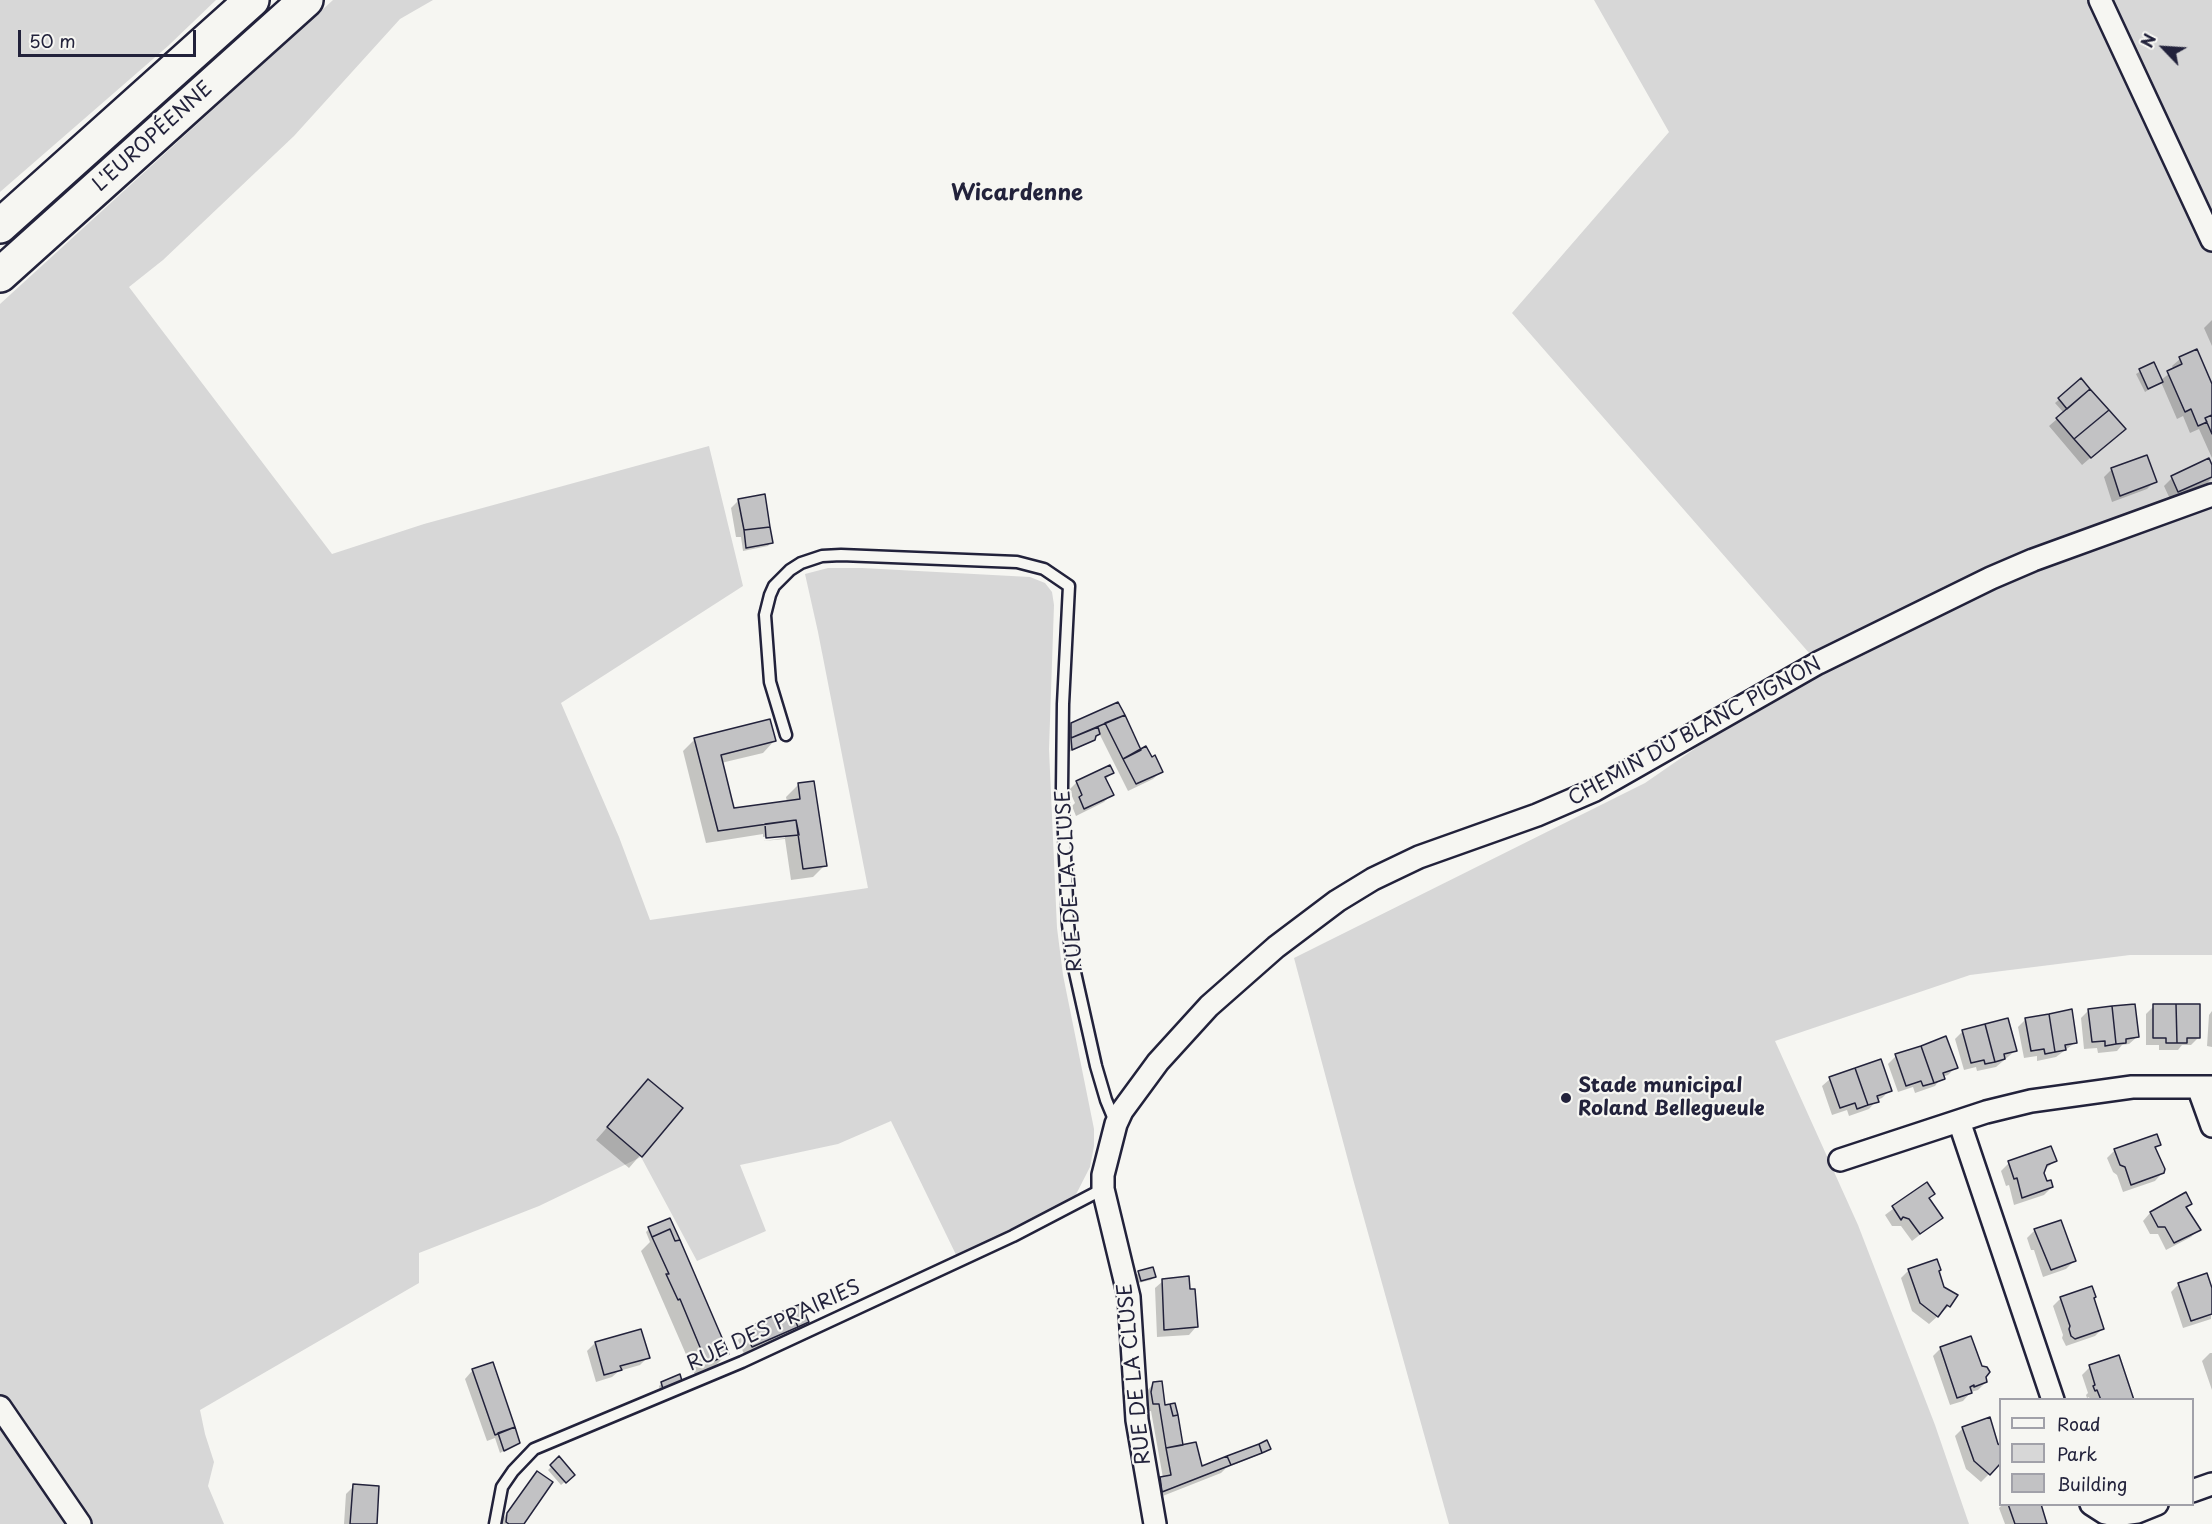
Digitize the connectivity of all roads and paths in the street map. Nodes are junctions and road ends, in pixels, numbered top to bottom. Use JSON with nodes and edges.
{"nodes":[{"id":1,"x":252,"y":0,"type":"edge"},
{"id":2,"x":306,"y":0,"type":"edge"},
{"id":3,"x":2100,"y":0,"type":"edge"},
{"id":4,"x":0,"y":226,"type":"edge"},
{"id":5,"x":2212,"y":240,"type":"edge"},
{"id":6,"x":0,"y":275,"type":"edge"},
{"id":7,"x":2212,"y":495,"type":"edge"},
{"id":8,"x":786,"y":735,"type":"dead end"},
{"id":9,"x":2205,"y":1087,"type":"edge"},
{"id":10,"x":1959,"y":1121,"type":"junction"},
{"id":11,"x":1116,"y":1124,"type":"junction"},
{"id":12,"x":2212,"y":1126,"type":"edge"},
{"id":13,"x":1840,"y":1160,"type":"dead end"},
{"id":14,"x":1103,"y":1189,"type":"junction"},
{"id":15,"x":2052,"y":1398,"type":"edge"},
{"id":16,"x":0,"y":1407,"type":"edge"},
{"id":17,"x":2212,"y":1484,"type":"edge"},
{"id":18,"x":2194,"y":1491,"type":"edge"},
{"id":19,"x":2094,"y":1506,"type":"edge"},
{"id":20,"x":2152,"y":1506,"type":"edge"},
{"id":21,"x":80,"y":1524,"type":"edge"},
{"id":22,"x":495,"y":1524,"type":"edge"},
{"id":23,"x":1155,"y":1524,"type":"edge"}],
"edges":[{"from":1,"to":4,"type":"highway","name":"L'EUROPÉENNE"},
{"from":2,"to":6,"type":"highway","name":"L'EUROPÉENNE"},
{"from":3,"to":5,"type":"street"},
{"from":7,"to":11,"type":"street","name":"CHEMIN DU BLANC PIGNON"},
{"from":8,"to":11,"type":"lane","name":"RUE DE LA CLUSE"},
{"from":9,"to":10,"type":"street"},
{"from":9,"to":12,"type":"street"},
{"from":10,"to":13,"type":"street"},
{"from":10,"to":15,"type":"street"},
{"from":11,"to":14,"type":"street","name":"RUE DE LA CLUSE"},
{"from":14,"to":22,"type":"lane","name":"RUE DES PRAIRIES"},
{"from":14,"to":23,"type":"street","name":"RUE DE LA CLUSE"},
{"from":16,"to":21,"type":"street"},
{"from":17,"to":18,"type":"street"},
{"from":19,"to":20,"type":"street"}]}
